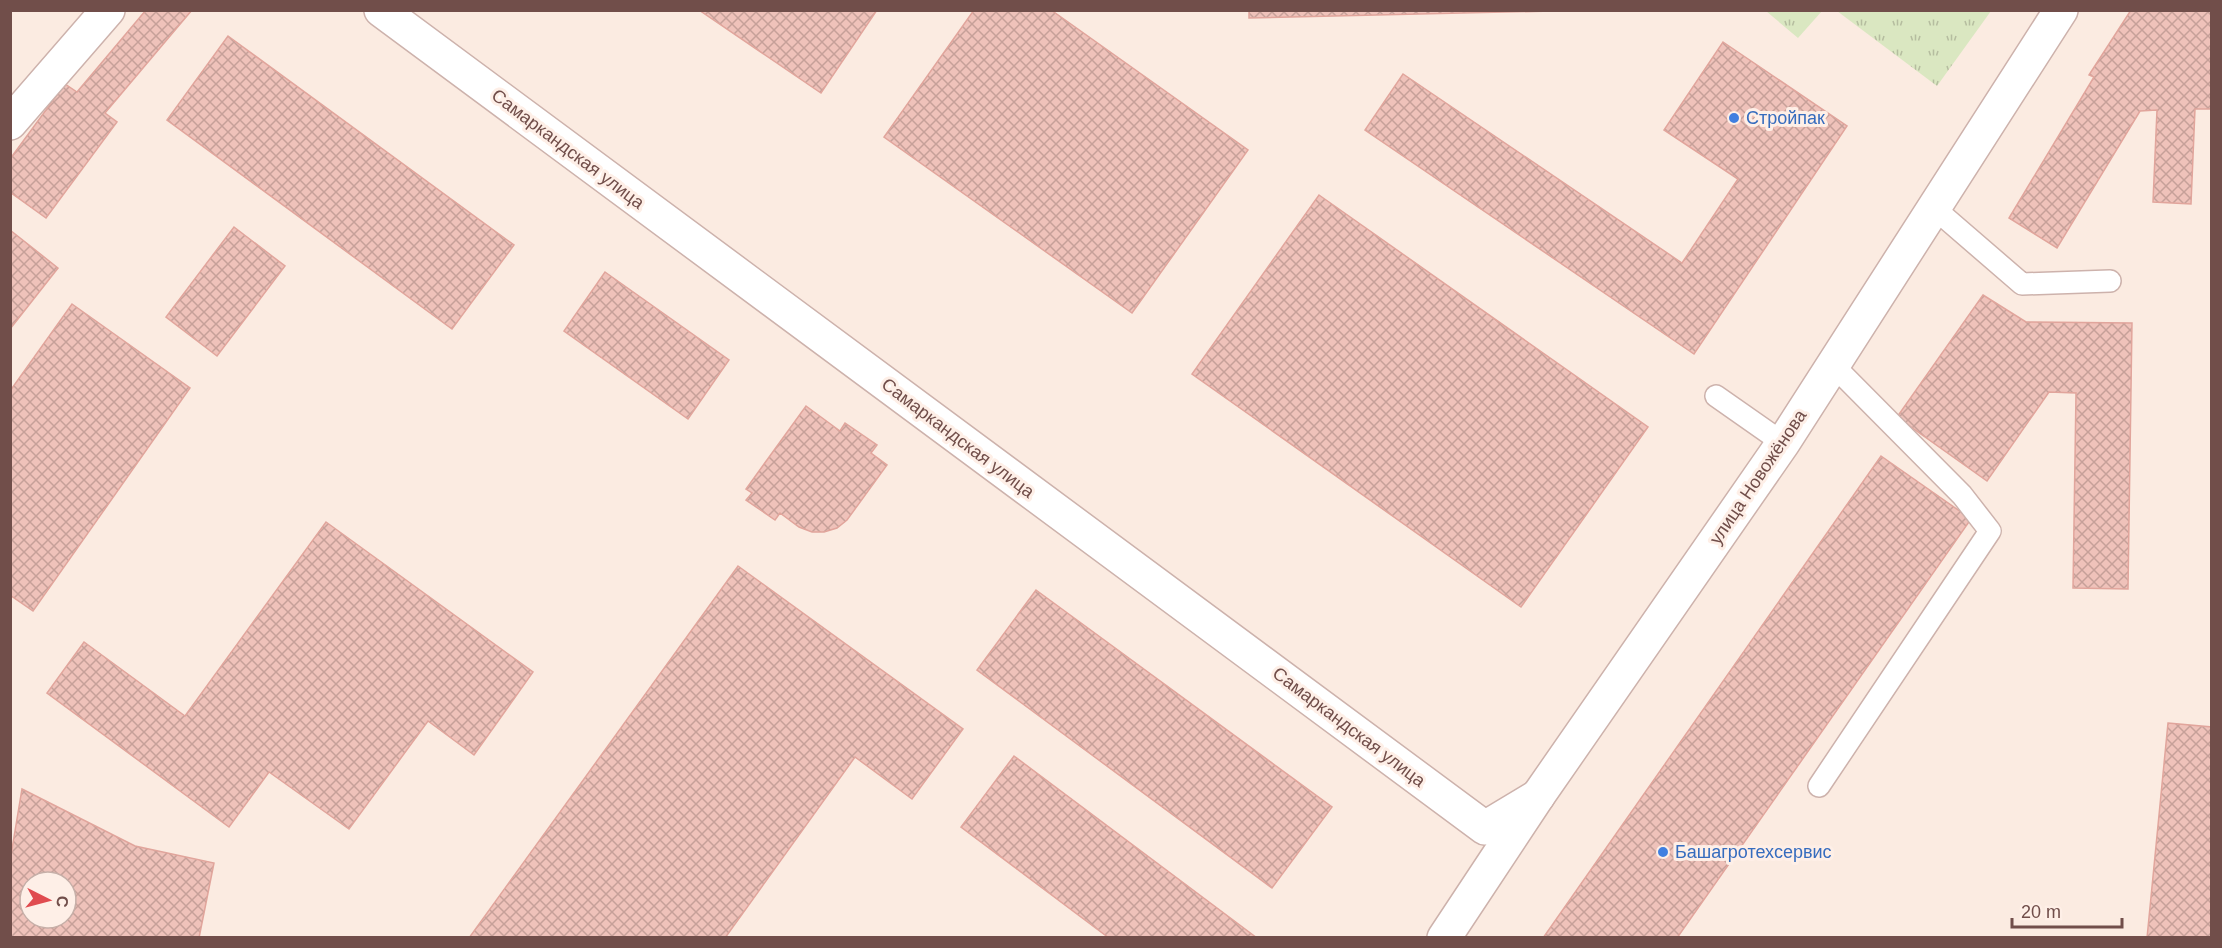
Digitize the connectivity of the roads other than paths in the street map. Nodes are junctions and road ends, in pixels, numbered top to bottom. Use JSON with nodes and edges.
{"nodes":[{"id":1,"x":108,"y":10,"type":"edge"},
{"id":2,"x":381,"y":10,"type":"edge"},
{"id":3,"x":2061,"y":10,"type":"edge"},
{"id":4,"x":10,"y":123,"type":"edge"},
{"id":5,"x":1934,"y":208,"type":"junction"},
{"id":6,"x":2110,"y":281,"type":"dead end"},
{"id":7,"x":1833,"y":365,"type":"junction"},
{"id":8,"x":1716,"y":396,"type":"dead end"},
{"id":9,"x":1783,"y":443,"type":"junction"},
{"id":10,"x":1819,"y":786,"type":"dead end"},
{"id":11,"x":1538,"y":796,"type":"junction"},
{"id":12,"x":1444,"y":938,"type":"edge"}],
"edges":[{"from":1,"to":4,"type":"street"},
{"from":2,"to":11,"type":"street","name":"Самаркандская улица"},
{"from":3,"to":5,"type":"street","name":"улица Новожёнова"},
{"from":5,"to":6,"type":"lane"},
{"from":5,"to":7,"type":"street","name":"улица Новожёнова"},
{"from":7,"to":9,"type":"street","name":"улица Новожёнова"},
{"from":7,"to":10,"type":"lane"},
{"from":8,"to":9,"type":"lane"},
{"from":9,"to":11,"type":"street","name":"улица Новожёнова"},
{"from":11,"to":12,"type":"street","name":"улица Новожёнова"}]}
